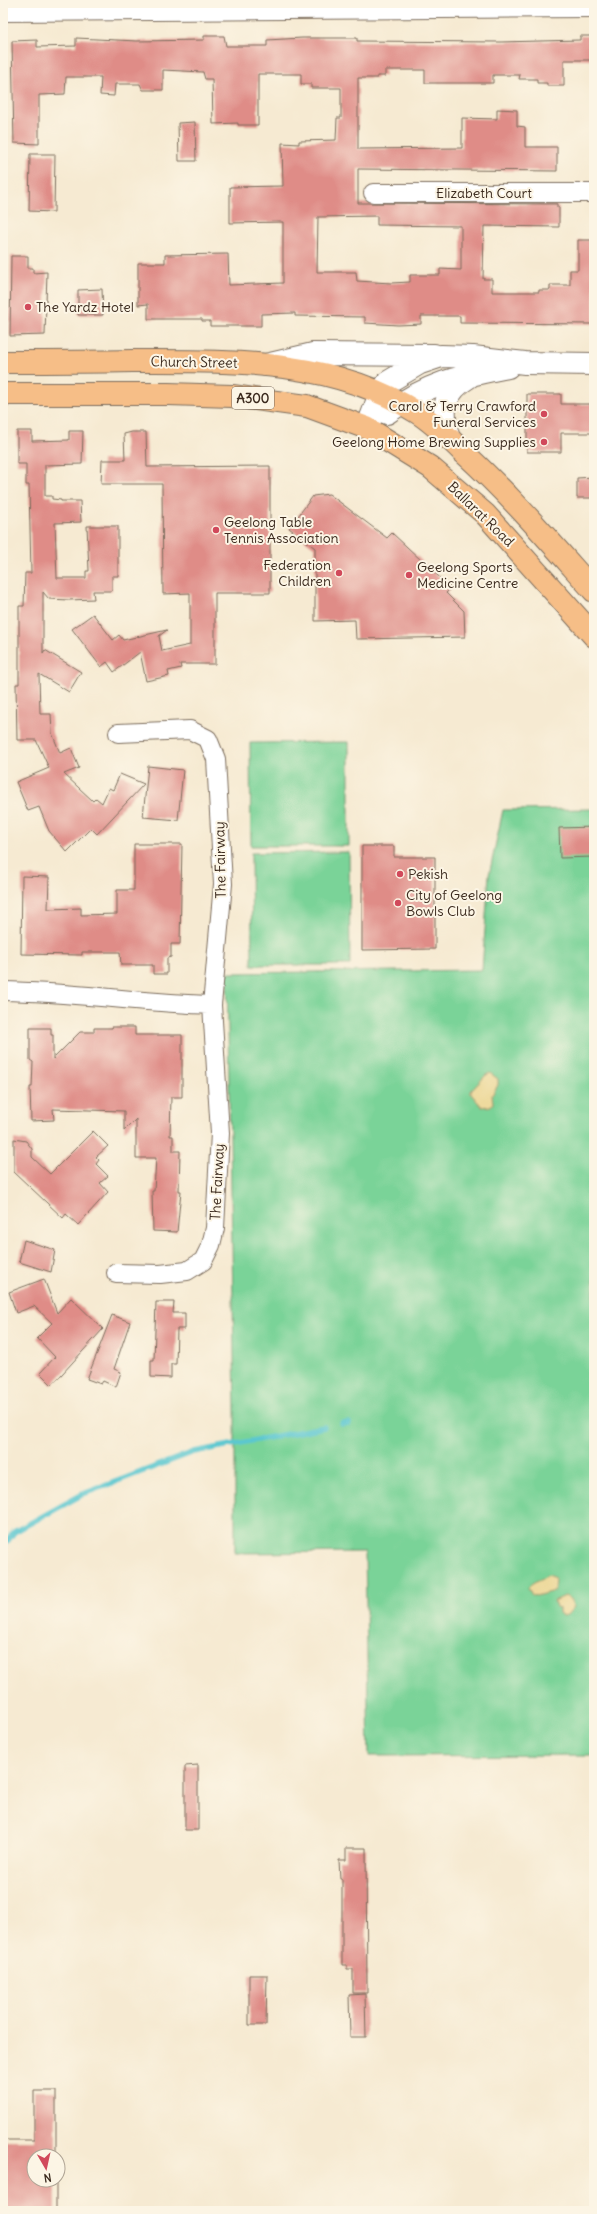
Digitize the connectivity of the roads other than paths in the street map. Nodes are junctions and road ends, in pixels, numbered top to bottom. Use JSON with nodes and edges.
{"nodes":[{"id":1,"x":594,"y":8,"type":"edge"},
{"id":2,"x":3,"y":12,"type":"edge"},
{"id":3,"x":373,"y":193,"type":"dead end"},
{"id":4,"x":594,"y":193,"type":"edge"},
{"id":5,"x":441,"y":356,"type":"junction"},
{"id":6,"x":3,"y":362,"type":"edge"},
{"id":7,"x":525,"y":363,"type":"junction"},
{"id":8,"x":594,"y":364,"type":"edge"},
{"id":9,"x":266,"y":365,"type":"junction"},
{"id":10,"x":475,"y":374,"type":"junction"},
{"id":11,"x":3,"y":394,"type":"edge"},
{"id":12,"x":380,"y":394,"type":"junction"},
{"id":13,"x":401,"y":403,"type":"junction"},
{"id":14,"x":367,"y":428,"type":"junction"},
{"id":15,"x":449,"y":439,"type":"junction"},
{"id":16,"x":594,"y":591,"type":"edge"},
{"id":17,"x":594,"y":636,"type":"edge"},
{"id":18,"x":118,"y":733,"type":"dead end"},
{"id":19,"x":3,"y":991,"type":"edge"},
{"id":20,"x":212,"y":1005,"type":"junction"},
{"id":21,"x":116,"y":1274,"type":"dead end"}],
"edges":[{"from":1,"to":2,"type":"street"},
{"from":3,"to":4,"type":"street","name":"Elizabeth Court"},
{"from":5,"to":7,"type":"street"},
{"from":5,"to":9,"type":"street"},
{"from":5,"to":12,"type":"street"},
{"from":6,"to":9,"type":"highway","name":"Church Street"},
{"from":7,"to":8,"type":"street"},
{"from":7,"to":10,"type":"street"},
{"from":9,"to":12,"type":"highway","name":"Church Street"},
{"from":10,"to":13,"type":"street"},
{"from":10,"to":15,"type":"street"},
{"from":11,"to":14,"type":"highway","number":"A300"},
{"from":12,"to":13,"type":"highway","name":"Church Street"},
{"from":12,"to":14,"type":"street"},
{"from":13,"to":14,"type":"street"},
{"from":13,"to":15,"type":"highway","name":"Ballarat Road"},
{"from":14,"to":17,"type":"highway","name":"Ballarat Road","number":"A300"},
{"from":15,"to":16,"type":"highway","name":"Ballarat Road"},
{"from":18,"to":20,"type":"street","name":"The Fairway"},
{"from":19,"to":20,"type":"street"},
{"from":20,"to":21,"type":"street","name":"The Fairway"}]}
